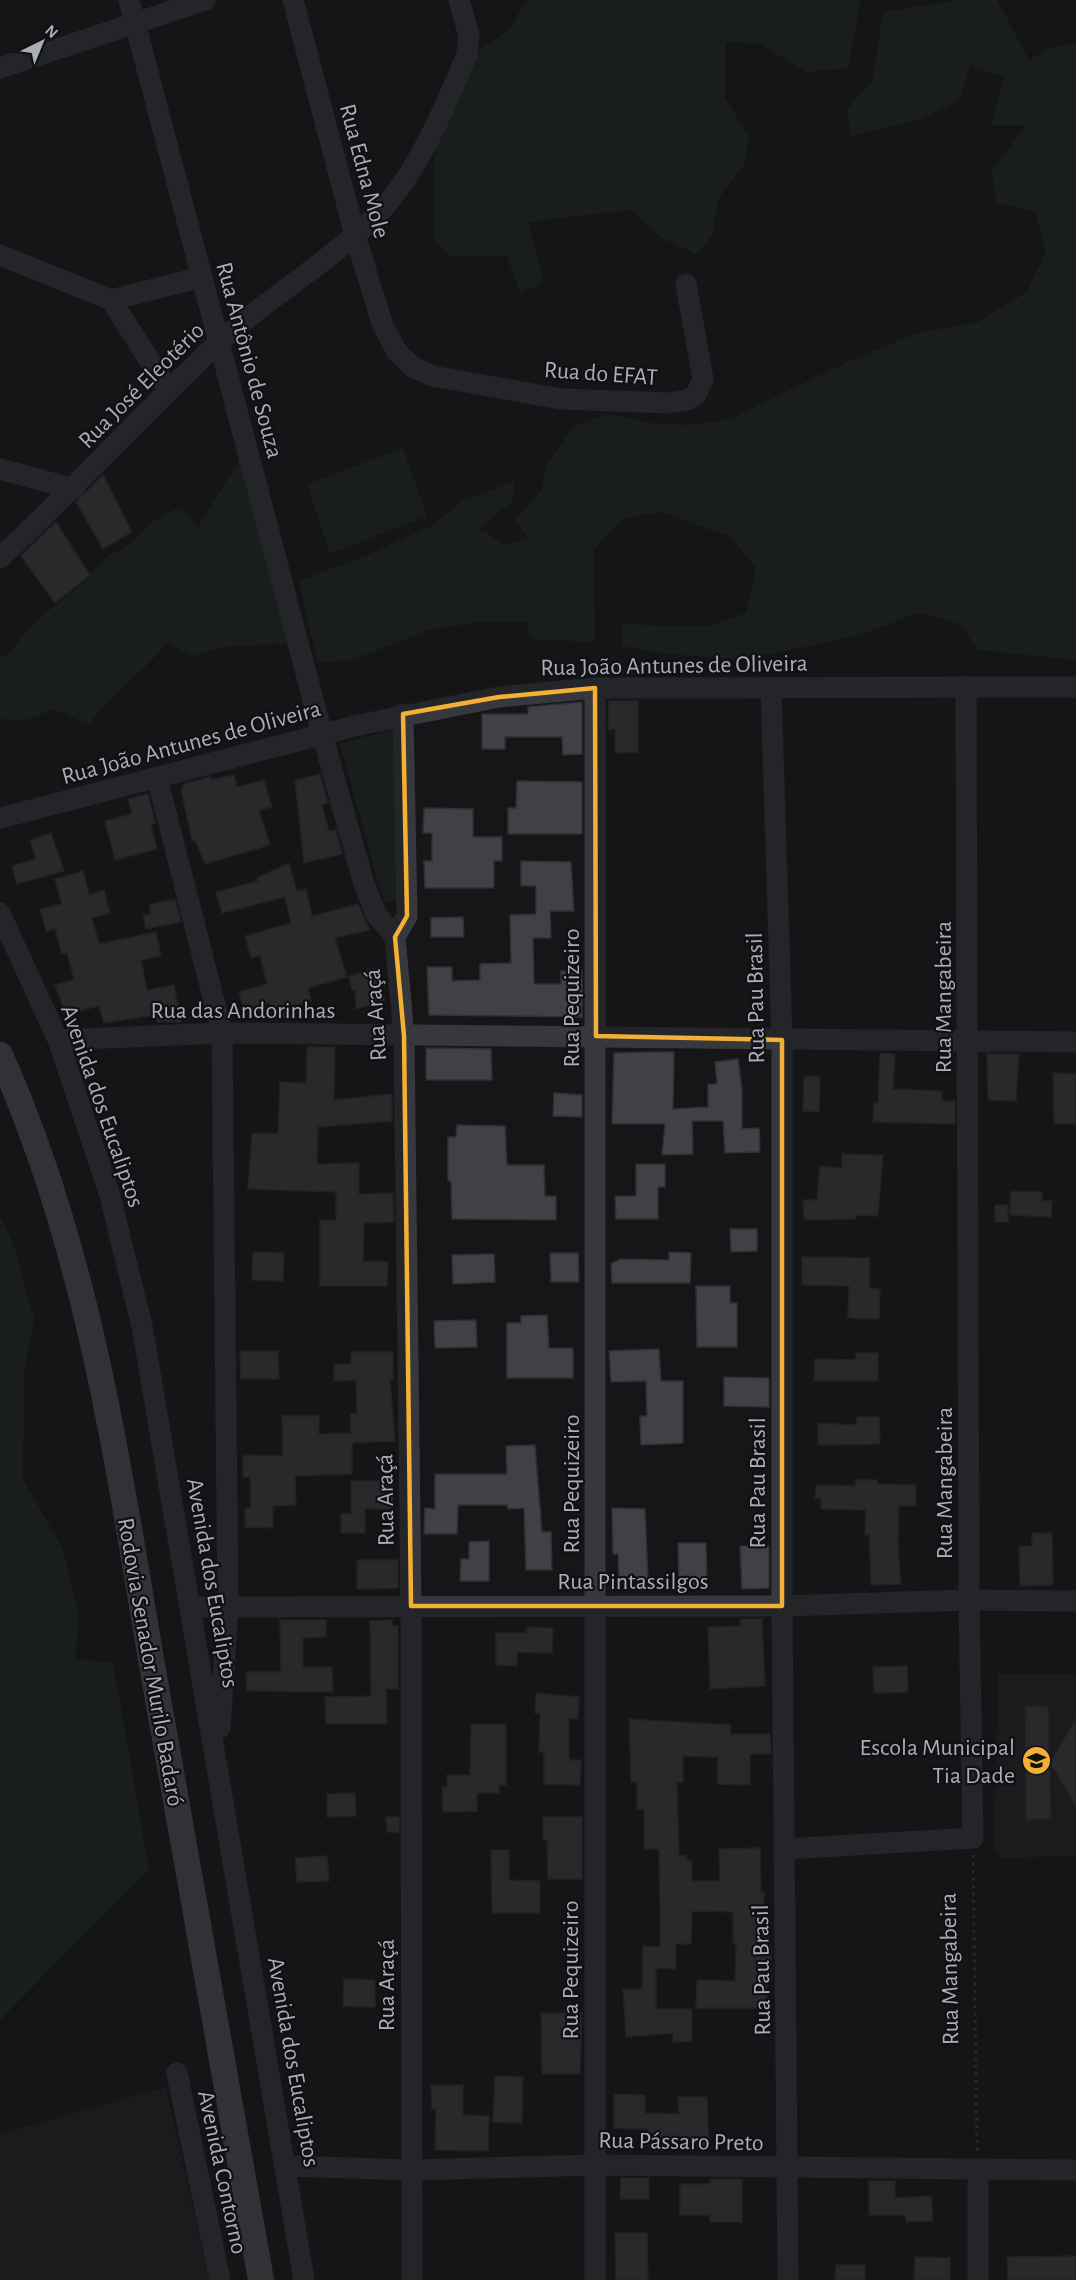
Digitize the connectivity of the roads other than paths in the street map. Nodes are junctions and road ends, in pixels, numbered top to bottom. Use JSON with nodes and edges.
{"nodes":[{"id":1,"x":129,"y":0,"type":"edge"},
{"id":2,"x":206,"y":0,"type":"edge"},
{"id":3,"x":293,"y":0,"type":"edge"},
{"id":4,"x":459,"y":0,"type":"edge"},
{"id":5,"x":136,"y":23,"type":"junction"},
{"id":6,"x":0,"y":68,"type":"edge"},
{"id":7,"x":355,"y":235,"type":"junction"},
{"id":8,"x":0,"y":255,"type":"edge"},
{"id":9,"x":202,"y":277,"type":"junction"},
{"id":10,"x":686,"y":284,"type":"dead end"},
{"id":11,"x":111,"y":300,"type":"junction"},
{"id":12,"x":219,"y":342,"type":"junction"},
{"id":13,"x":397,"y":352,"type":"joint"},
{"id":14,"x":169,"y":391,"type":"junction"},
{"id":15,"x":0,"y":469,"type":"edge"},
{"id":16,"x":74,"y":489,"type":"junction"},
{"id":17,"x":0,"y":558,"type":"edge"},
{"id":18,"x":966,"y":686,"type":"junction"},
{"id":19,"x":771,"y":687,"type":"junction"},
{"id":20,"x":1076,"y":687,"type":"edge"},
{"id":21,"x":595,"y":688,"type":"junction"},
{"id":22,"x":403,"y":714,"type":"junction"},
{"id":23,"x":322,"y":734,"type":"junction"},
{"id":24,"x":157,"y":777,"type":"junction"},
{"id":25,"x":0,"y":818,"type":"edge"},
{"id":26,"x":0,"y":914,"type":"edge"},
{"id":27,"x":395,"y":937,"type":"junction"},
{"id":28,"x":222,"y":1033,"type":"junction"},
{"id":29,"x":404,"y":1036,"type":"junction"},
{"id":30,"x":596,"y":1036,"type":"junction"},
{"id":31,"x":58,"y":1040,"type":"junction"},
{"id":32,"x":782,"y":1040,"type":"junction"},
{"id":33,"x":969,"y":1041,"type":"junction"},
{"id":34,"x":1076,"y":1042,"type":"edge"},
{"id":35,"x":0,"y":1055,"type":"edge"},
{"id":36,"x":969,"y":1600,"type":"junction"},
{"id":37,"x":1076,"y":1601,"type":"edge"},
{"id":38,"x":228,"y":1605,"type":"junction"},
{"id":39,"x":411,"y":1606,"type":"junction"},
{"id":40,"x":782,"y":1606,"type":"junction"},
{"id":41,"x":190,"y":1607,"type":"junction"},
{"id":42,"x":597,"y":1607,"type":"junction"},
{"id":43,"x":218,"y":1762,"type":"junction"},
{"id":44,"x":785,"y":1849,"type":"junction"},
{"id":45,"x":177,"y":2073,"type":"dead end"},
{"id":46,"x":595,"y":2165,"type":"junction"},
{"id":47,"x":286,"y":2166,"type":"junction"},
{"id":48,"x":788,"y":2168,"type":"junction"},
{"id":49,"x":412,"y":2170,"type":"junction"},
{"id":50,"x":978,"y":2170,"type":"junction"},
{"id":51,"x":1076,"y":2170,"type":"edge"},
{"id":52,"x":219,"y":2280,"type":"edge"},
{"id":53,"x":261,"y":2280,"type":"edge"},
{"id":54,"x":304,"y":2280,"type":"edge"},
{"id":55,"x":412,"y":2280,"type":"edge"},
{"id":56,"x":596,"y":2280,"type":"edge"},
{"id":57,"x":788,"y":2280,"type":"edge"},
{"id":58,"x":978,"y":2280,"type":"edge"}],
"edges":[{"from":1,"to":5,"type":"street","name":"Rua Antônio de Souza"},
{"from":2,"to":5,"type":"street"},
{"from":3,"to":7,"type":"street","name":"Rua Edna Mole"},
{"from":4,"to":7,"type":"street","name":"Rua José Eleotério"},
{"from":5,"to":6,"type":"street"},
{"from":5,"to":9,"type":"street","name":"Rua Antônio de Souza"},
{"from":7,"to":12,"type":"street","name":"Rua José Eleotério"},
{"from":7,"to":13,"type":"street","name":"Rua Edna Mole"},
{"from":8,"to":11,"type":"street"},
{"from":9,"to":11,"type":"street"},
{"from":9,"to":12,"type":"street","name":"Rua Antônio de Souza"},
{"from":10,"to":13,"type":"street","name":"Rua do EFAT"},
{"from":11,"to":14,"type":"street"},
{"from":12,"to":14,"type":"street","name":"Rua José Eleotério"},
{"from":12,"to":23,"type":"street","name":"Rua Antônio de Souza"},
{"from":14,"to":16,"type":"street","name":"Rua José Eleotério"},
{"from":15,"to":16,"type":"street"},
{"from":16,"to":17,"type":"street","name":"Rua José Eleotério"},
{"from":18,"to":19,"type":"street","name":"Rua João Antunes de Oliveira"},
{"from":18,"to":20,"type":"street","name":"Rua João Antunes de Oliveira"},
{"from":18,"to":33,"type":"street","name":"Rua Mangabeira"},
{"from":19,"to":21,"type":"street","name":"Rua João Antunes de Oliveira"},
{"from":19,"to":32,"type":"street","name":"Rua Pau Brasil"},
{"from":21,"to":22,"type":"street","name":"Rua João Antunes de Oliveira"},
{"from":21,"to":30,"type":"street","name":"Rua Pequizeiro"},
{"from":22,"to":23,"type":"street","name":"Rua João Antunes de Oliveira"},
{"from":22,"to":27,"type":"street"},
{"from":23,"to":24,"type":"street","name":"Rua João Antunes de Oliveira"},
{"from":23,"to":27,"type":"street","name":"Rua Araçá"},
{"from":24,"to":25,"type":"street","name":"Rua João Antunes de Oliveira"},
{"from":24,"to":28,"type":"street"},
{"from":26,"to":31,"type":"street","name":"Avenida dos Eucaliptos"},
{"from":27,"to":29,"type":"street","name":"Rua Araçá"},
{"from":28,"to":29,"type":"street","name":"Rua das Andorinhas"},
{"from":28,"to":31,"type":"street","name":"Rua das Andorinhas"},
{"from":28,"to":38,"type":"street"},
{"from":29,"to":30,"type":"street","name":"Rua das Andorinhas"},
{"from":29,"to":39,"type":"street","name":"Rua Araçá"},
{"from":30,"to":32,"type":"street","name":"Rua das Andorinhas"},
{"from":30,"to":42,"type":"street","name":"Rua Pequizeiro"},
{"from":31,"to":41,"type":"street","name":"Avenida dos Eucaliptos"},
{"from":32,"to":33,"type":"street","name":"Rua das Andorinhas"},
{"from":32,"to":40,"type":"street","name":"Rua Pau Brasil"},
{"from":33,"to":34,"type":"street","name":"Rua das Andorinhas"},
{"from":33,"to":36,"type":"street","name":"Rua Mangabeira"},
{"from":35,"to":53,"type":"main road","name":"Rodovia Senador Murilo Badaró"},
{"from":36,"to":37,"type":"street","name":"Rua Pintassilgos"},
{"from":36,"to":40,"type":"street","name":"Rua Pintassilgos"},
{"from":36,"to":44,"type":"street","name":"Rua Mangabeira"},
{"from":38,"to":39,"type":"street","name":"Rua Pintassilgos"},
{"from":38,"to":41,"type":"street","name":"Rua Pintassilgos"},
{"from":38,"to":43,"type":"street"},
{"from":39,"to":42,"type":"street","name":"Rua Pintassilgos"},
{"from":39,"to":49,"type":"street","name":"Rua Araçá"},
{"from":40,"to":42,"type":"street","name":"Rua Pintassilgos"},
{"from":40,"to":44,"type":"street","name":"Rua Pau Brasil"},
{"from":41,"to":43,"type":"street","name":"Avenida dos Eucaliptos"},
{"from":42,"to":46,"type":"street","name":"Rua Pequizeiro"},
{"from":43,"to":47,"type":"street","name":"Avenida dos Eucaliptos"},
{"from":44,"to":48,"type":"street","name":"Rua Pau Brasil"},
{"from":45,"to":52,"type":"street","name":"Avenida Contorno"},
{"from":46,"to":48,"type":"street","name":"Rua Pássaro Preto"},
{"from":46,"to":49,"type":"street","name":"Rua Pássaro Preto"},
{"from":46,"to":56,"type":"street","name":"Rua Pequizeiro"},
{"from":47,"to":49,"type":"street","name":"Rua Pássaro Preto"},
{"from":47,"to":54,"type":"street","name":"Avenida dos Eucaliptos"},
{"from":48,"to":50,"type":"street","name":"Rua Pássaro Preto"},
{"from":48,"to":57,"type":"street","name":"Rua Pau Brasil"},
{"from":49,"to":55,"type":"street","name":"Rua Araçá"},
{"from":50,"to":51,"type":"street","name":"Rua Pássaro Preto"},
{"from":50,"to":58,"type":"street"}]}
